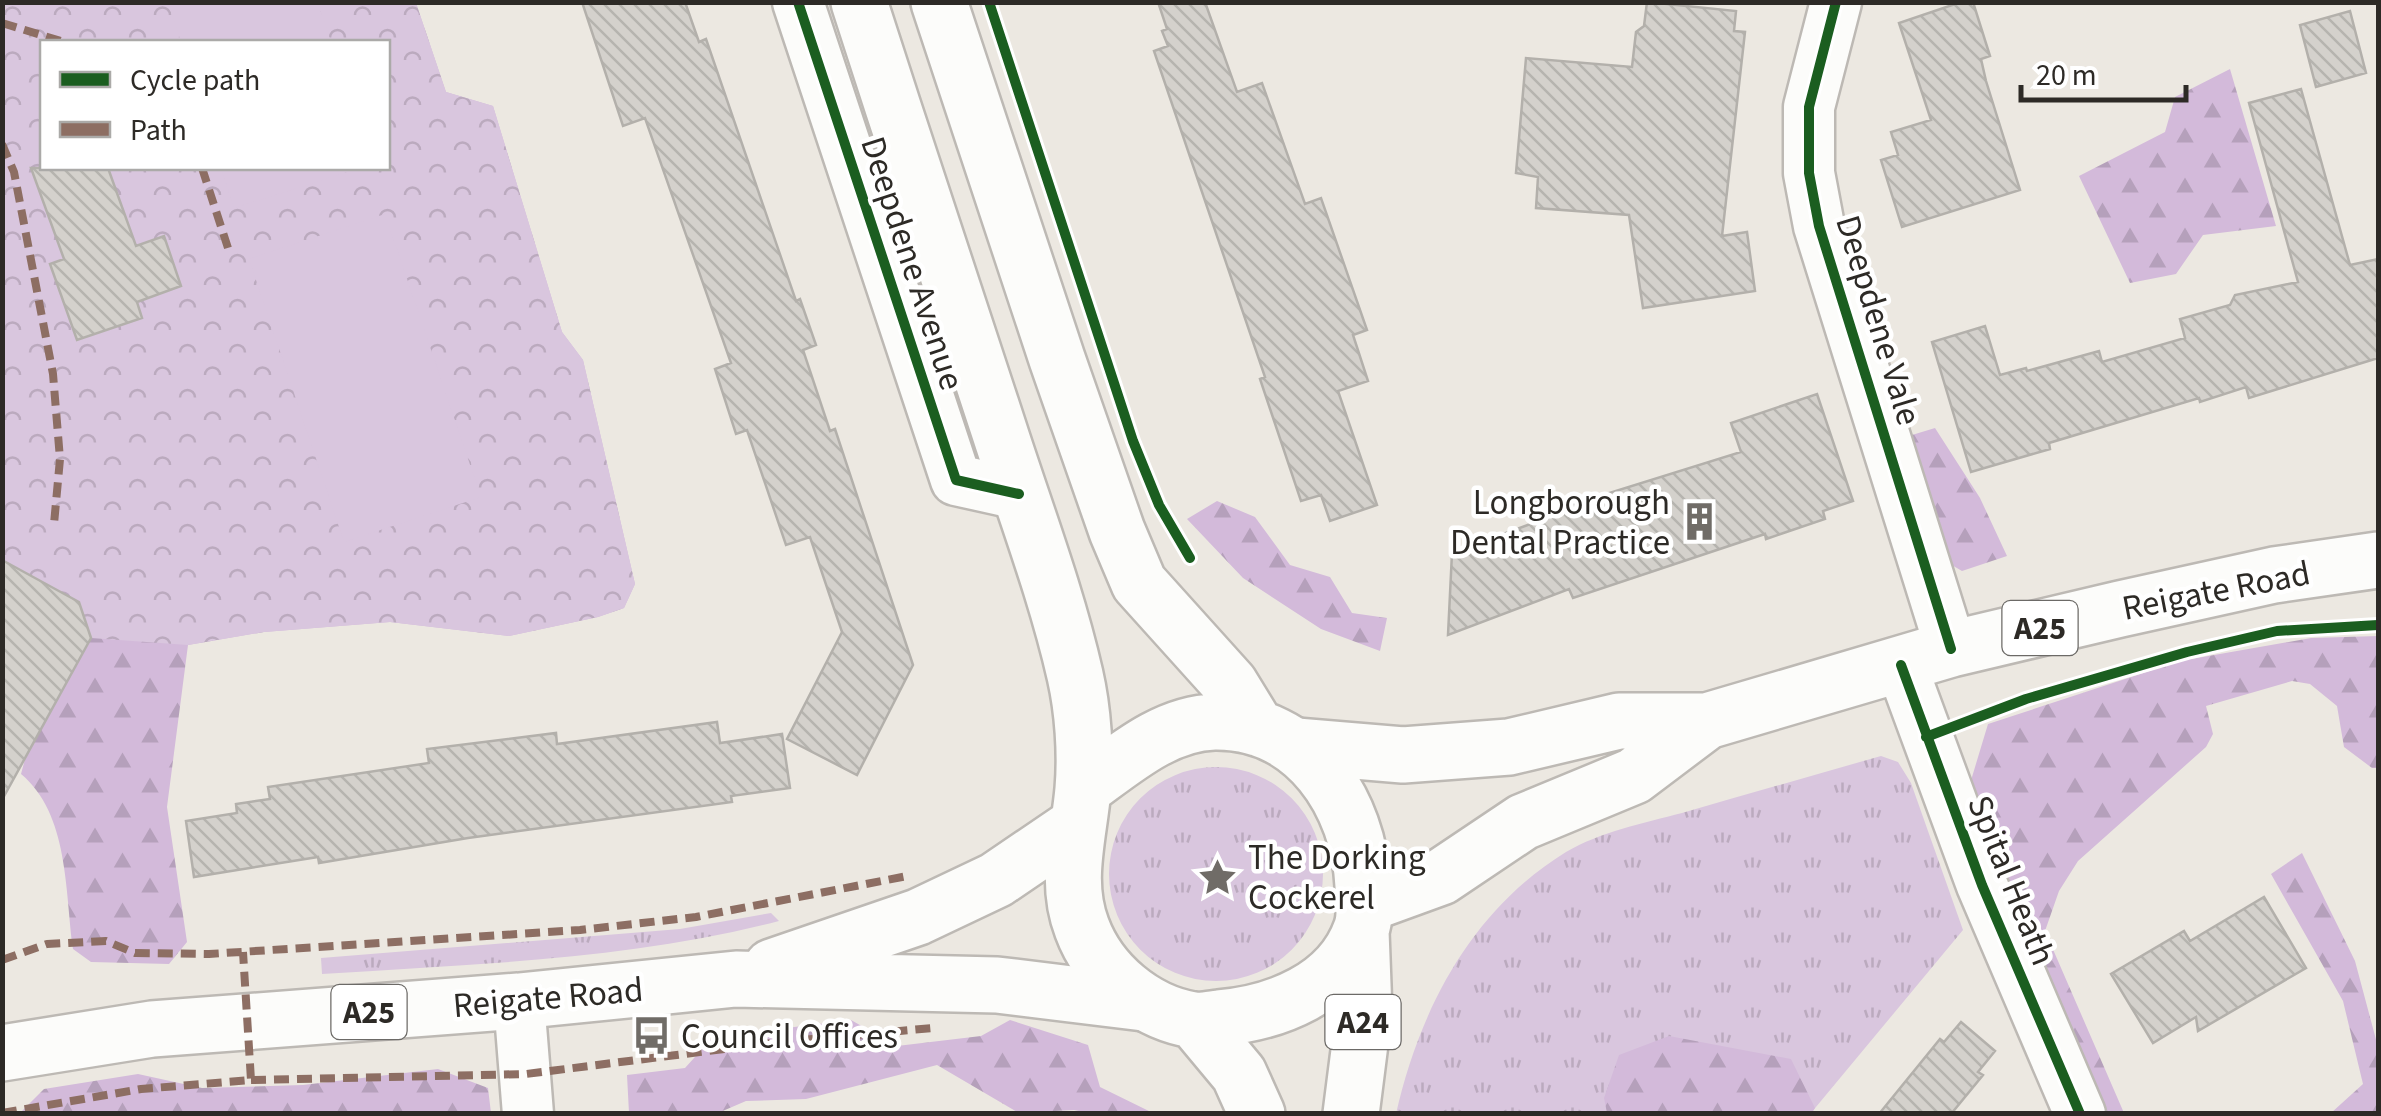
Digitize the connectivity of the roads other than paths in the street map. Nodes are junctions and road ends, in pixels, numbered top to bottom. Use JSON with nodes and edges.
{"nodes":[{"id":1,"x":798,"y":2,"type":"edge"},
{"id":2,"x":858,"y":2,"type":"edge"},
{"id":3,"x":939,"y":2,"type":"edge"},
{"id":4,"x":1836,"y":2,"type":"edge"},
{"id":5,"x":1020,"y":494,"type":"junction"},
{"id":6,"x":2378,"y":560,"type":"edge"},
{"id":7,"x":1926,"y":657,"type":"junction"},
{"id":8,"x":1707,"y":721,"type":"junction"},
{"id":9,"x":1277,"y":737,"type":"junction"},
{"id":10,"x":1080,"y":807,"type":"junction"},
{"id":11,"x":1362,"y":918,"type":"junction"},
{"id":12,"x":736,"y":979,"type":"junction"},
{"id":13,"x":518,"y":1001,"type":"junction"},
{"id":14,"x":1169,"y":1012,"type":"junction"},
{"id":15,"x":2,"y":1052,"type":"edge"},
{"id":16,"x":528,"y":1114,"type":"edge"},
{"id":17,"x":1257,"y":1114,"type":"edge"},
{"id":18,"x":1351,"y":1114,"type":"edge"},
{"id":19,"x":2080,"y":1114,"type":"edge"}],
"edges":[{"from":1,"to":5,"type":"street","name":"Deepdene Avenue"},
{"from":2,"to":5,"type":"main road","name":"Deepdene Avenue"},
{"from":3,"to":9,"type":"main road"},
{"from":4,"to":7,"type":"street","name":"Deepdene Vale"},
{"from":5,"to":10,"type":"main road","name":"Deepdene Avenue"},
{"from":6,"to":7,"type":"main road","name":"Reigate Road","number":"A25"},
{"from":7,"to":8,"type":"main road","name":"Reigate Road","number":"A25"},
{"from":7,"to":19,"type":"street","name":"Spital Heath"},
{"from":8,"to":9,"type":"main road","name":"Reigate Road","number":"A25"},
{"from":8,"to":11,"type":"main road","name":"Reigate Road","number":"A25"},
{"from":9,"to":10,"type":"main road"},
{"from":9,"to":11,"type":"main road"},
{"from":10,"to":12,"type":"main road","name":"Reigate Road","number":"A25"},
{"from":10,"to":14,"type":"main road"},
{"from":11,"to":14,"type":"main road"},
{"from":11,"to":18,"type":"main road","number":"A24"},
{"from":12,"to":13,"type":"main road","name":"Reigate Road","number":"A25"},
{"from":12,"to":14,"type":"main road","name":"Reigate Road","number":"A25"},
{"from":13,"to":15,"type":"main road","name":"Reigate Road","number":"A25"},
{"from":13,"to":16,"type":"street"},
{"from":14,"to":17,"type":"main road"}]}
